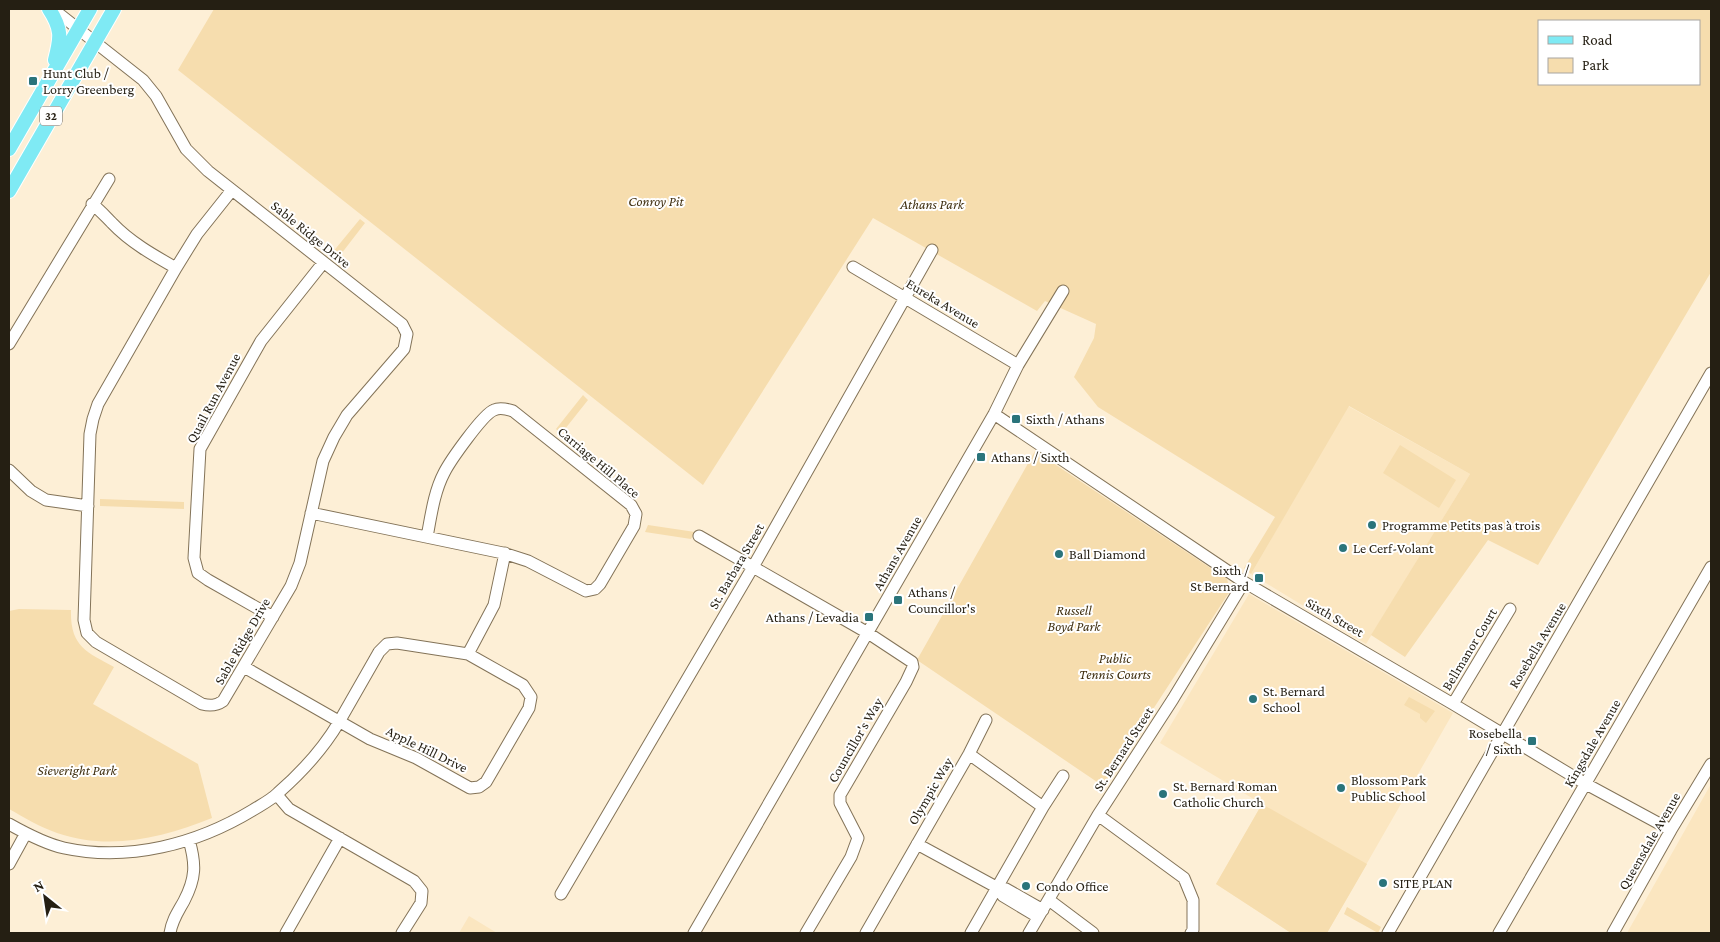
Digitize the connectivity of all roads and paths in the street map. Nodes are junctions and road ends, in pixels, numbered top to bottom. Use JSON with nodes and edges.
{"nodes":[{"id":1,"x":49,"y":9,"type":"edge"},
{"id":2,"x":53,"y":9,"type":"edge"},
{"id":3,"x":90,"y":9,"type":"edge"},
{"id":4,"x":114,"y":9,"type":"edge"},
{"id":5,"x":78,"y":29,"type":"junction"},
{"id":6,"x":95,"y":42,"type":"junction"},
{"id":7,"x":51,"y":75,"type":"junction"},
{"id":8,"x":9,"y":149,"type":"edge"},
{"id":9,"x":109,"y":179,"type":"dead end"},
{"id":10,"x":232,"y":190,"type":"junction"},
{"id":11,"x":9,"y":191,"type":"edge"},
{"id":12,"x":92,"y":204,"type":"junction"},
{"id":13,"x":932,"y":250,"type":"dead end"},
{"id":14,"x":323,"y":263,"type":"junction"},
{"id":15,"x":853,"y":267,"type":"dead end"},
{"id":16,"x":176,"y":268,"type":"junction"},
{"id":17,"x":1063,"y":291,"type":"dead end"},
{"id":18,"x":906,"y":298,"type":"junction"},
{"id":19,"x":9,"y":344,"type":"edge"},
{"id":20,"x":1018,"y":365,"type":"junction"},
{"id":21,"x":1711,"y":374,"type":"edge"},
{"id":22,"x":994,"y":414,"type":"junction"},
{"id":23,"x":9,"y":470,"type":"edge"},
{"id":24,"x":88,"y":506,"type":"junction"},
{"id":25,"x":311,"y":513,"type":"junction"},
{"id":26,"x":699,"y":536,"type":"dead end"},
{"id":27,"x":427,"y":537,"type":"junction"},
{"id":28,"x":505,"y":553,"type":"junction"},
{"id":29,"x":752,"y":567,"type":"junction"},
{"id":30,"x":1711,"y":567,"type":"edge"},
{"id":31,"x":1244,"y":582,"type":"junction"},
{"id":32,"x":1510,"y":609,"type":"dead end"},
{"id":33,"x":273,"y":617,"type":"junction"},
{"id":34,"x":868,"y":634,"type":"junction"},
{"id":35,"x":468,"y":654,"type":"junction"},
{"id":36,"x":244,"y":667,"type":"junction"},
{"id":37,"x":1453,"y":704,"type":"junction"},
{"id":38,"x":986,"y":720,"type":"dead end"},
{"id":39,"x":339,"y":722,"type":"junction"},
{"id":40,"x":1502,"y":733,"type":"junction"},
{"id":41,"x":968,"y":754,"type":"junction"},
{"id":42,"x":1711,"y":764,"type":"edge"},
{"id":43,"x":1063,"y":776,"type":"dead end"},
{"id":44,"x":1586,"y":784,"type":"junction"},
{"id":45,"x":277,"y":794,"type":"junction"},
{"id":46,"x":1043,"y":807,"type":"junction"},
{"id":47,"x":1098,"y":815,"type":"junction"},
{"id":48,"x":9,"y":824,"type":"edge"},
{"id":49,"x":1671,"y":830,"type":"junction"},
{"id":50,"x":26,"y":833,"type":"junction"},
{"id":51,"x":340,"y":838,"type":"junction"},
{"id":52,"x":189,"y":840,"type":"junction"},
{"id":53,"x":917,"y":844,"type":"junction"},
{"id":54,"x":9,"y":864,"type":"edge"},
{"id":55,"x":998,"y":888,"type":"junction"},
{"id":56,"x":561,"y":894,"type":"dead end"},
{"id":57,"x":1043,"y":909,"type":"junction"},
{"id":58,"x":1194,"y":932,"type":"edge"},
{"id":59,"x":170,"y":933,"type":"edge"},
{"id":60,"x":286,"y":933,"type":"edge"},
{"id":61,"x":402,"y":933,"type":"edge"},
{"id":62,"x":694,"y":933,"type":"edge"},
{"id":63,"x":806,"y":933,"type":"edge"},
{"id":64,"x":866,"y":933,"type":"edge"},
{"id":65,"x":971,"y":933,"type":"edge"},
{"id":66,"x":1029,"y":933,"type":"edge"},
{"id":67,"x":1093,"y":933,"type":"edge"},
{"id":68,"x":1388,"y":933,"type":"edge"},
{"id":69,"x":1499,"y":933,"type":"edge"},
{"id":70,"x":1613,"y":933,"type":"edge"}],
"edges":[{"from":1,"to":7,"type":"main road"},
{"from":2,"to":5,"type":"street","name":"Sable Ridge Drive"},
{"from":3,"to":5,"type":"main road","number":"32"},
{"from":4,"to":6,"type":"main road","number":"32"},
{"from":5,"to":6,"type":"street","name":"Sable Ridge Drive"},
{"from":5,"to":7,"type":"main road","number":"32"},
{"from":6,"to":10,"type":"street","name":"Sable Ridge Drive"},
{"from":6,"to":11,"type":"main road","number":"32"},
{"from":7,"to":8,"type":"main road","number":"32"},
{"from":9,"to":12,"type":"street"},
{"from":10,"to":14,"type":"street","name":"Sable Ridge Drive"},
{"from":10,"to":16,"type":"street","name":"Sable Ridge Drive"},
{"from":12,"to":16,"type":"street"},
{"from":12,"to":19,"type":"street"},
{"from":13,"to":18,"type":"street","name":"St. Barbara Street"},
{"from":14,"to":25,"type":"street","name":"Sable Ridge Drive"},
{"from":14,"to":33,"type":"street","name":"Quail Run Avenue"},
{"from":15,"to":18,"type":"street","name":"Eureka Avenue"},
{"from":16,"to":24,"type":"street","name":"Sable Ridge Drive"},
{"from":17,"to":20,"type":"street","name":"Athans Avenue"},
{"from":18,"to":20,"type":"street","name":"Eureka Avenue"},
{"from":18,"to":29,"type":"street","name":"St. Barbara Street"},
{"from":20,"to":22,"type":"street","name":"Athans Avenue"},
{"from":21,"to":40,"type":"street","name":"Rosebella Avenue"},
{"from":22,"to":31,"type":"street","name":"Sixth Street"},
{"from":22,"to":34,"type":"street","name":"Athans Avenue"},
{"from":23,"to":24,"type":"street"},
{"from":24,"to":36,"type":"street","name":"Sable Ridge Drive"},
{"from":25,"to":27,"type":"street","name":"Carriage Hill Place"},
{"from":25,"to":33,"type":"street","name":"Sable Ridge Drive"},
{"from":26,"to":29,"type":"street"},
{"from":27,"to":28,"type":"street","name":"Carriage Hill Place"},
{"from":27,"to":28,"type":"street","name":"Carriage Hill Place"},
{"from":28,"to":35,"type":"street"},
{"from":29,"to":34,"type":"street"},
{"from":29,"to":56,"type":"street","name":"St. Barbara Street"},
{"from":30,"to":44,"type":"street","name":"Kingsdale Avenue"},
{"from":31,"to":37,"type":"street","name":"Sixth Street"},
{"from":31,"to":47,"type":"street","name":"St. Bernard Street"},
{"from":32,"to":37,"type":"street","name":"Bellmanor Court"},
{"from":33,"to":36,"type":"street","name":"Sable Ridge Drive"},
{"from":34,"to":62,"type":"street","name":"Athans Avenue"},
{"from":34,"to":63,"type":"street","name":"Councillor's Way"},
{"from":35,"to":39,"type":"street","name":"Apple Hill Drive"},
{"from":35,"to":39,"type":"street","name":"Apple Hill Drive"},
{"from":36,"to":39,"type":"street"},
{"from":37,"to":40,"type":"street","name":"Sixth Street"},
{"from":38,"to":41,"type":"street","name":"Olympic Way"},
{"from":39,"to":45,"type":"street","name":"Apple Hill Drive"},
{"from":40,"to":44,"type":"street","name":"Sixth Street"},
{"from":40,"to":68,"type":"street","name":"Rosebella Avenue"},
{"from":41,"to":46,"type":"street","name":"Olympic Way"},
{"from":41,"to":53,"type":"street","name":"Olympic Way"},
{"from":42,"to":49,"type":"street","name":"Queensdale Avenue"},
{"from":43,"to":46,"type":"street"},
{"from":44,"to":49,"type":"street","name":"Sixth Street"},
{"from":44,"to":69,"type":"street","name":"Kingsdale Avenue"},
{"from":45,"to":51,"type":"street"},
{"from":45,"to":52,"type":"street","name":"Apple Hill Drive"},
{"from":46,"to":55,"type":"street"},
{"from":47,"to":57,"type":"street","name":"St. Bernard Street"},
{"from":47,"to":58,"type":"street"},
{"from":48,"to":50,"type":"street","name":"Apple Hill Drive"},
{"from":49,"to":70,"type":"street","name":"Queensdale Avenue"},
{"from":50,"to":52,"type":"street","name":"Apple Hill Drive"},
{"from":50,"to":54,"type":"street"},
{"from":51,"to":60,"type":"street"},
{"from":51,"to":61,"type":"street"},
{"from":52,"to":59,"type":"street"},
{"from":53,"to":55,"type":"street","name":"Olympic Way"},
{"from":53,"to":64,"type":"street","name":"Olympic Way"},
{"from":55,"to":57,"type":"street","name":"Olympic Way"},
{"from":55,"to":65,"type":"street"},
{"from":57,"to":66,"type":"street","name":"St. Bernard Street"},
{"from":57,"to":67,"type":"street","name":"Olympic Way"}]}
